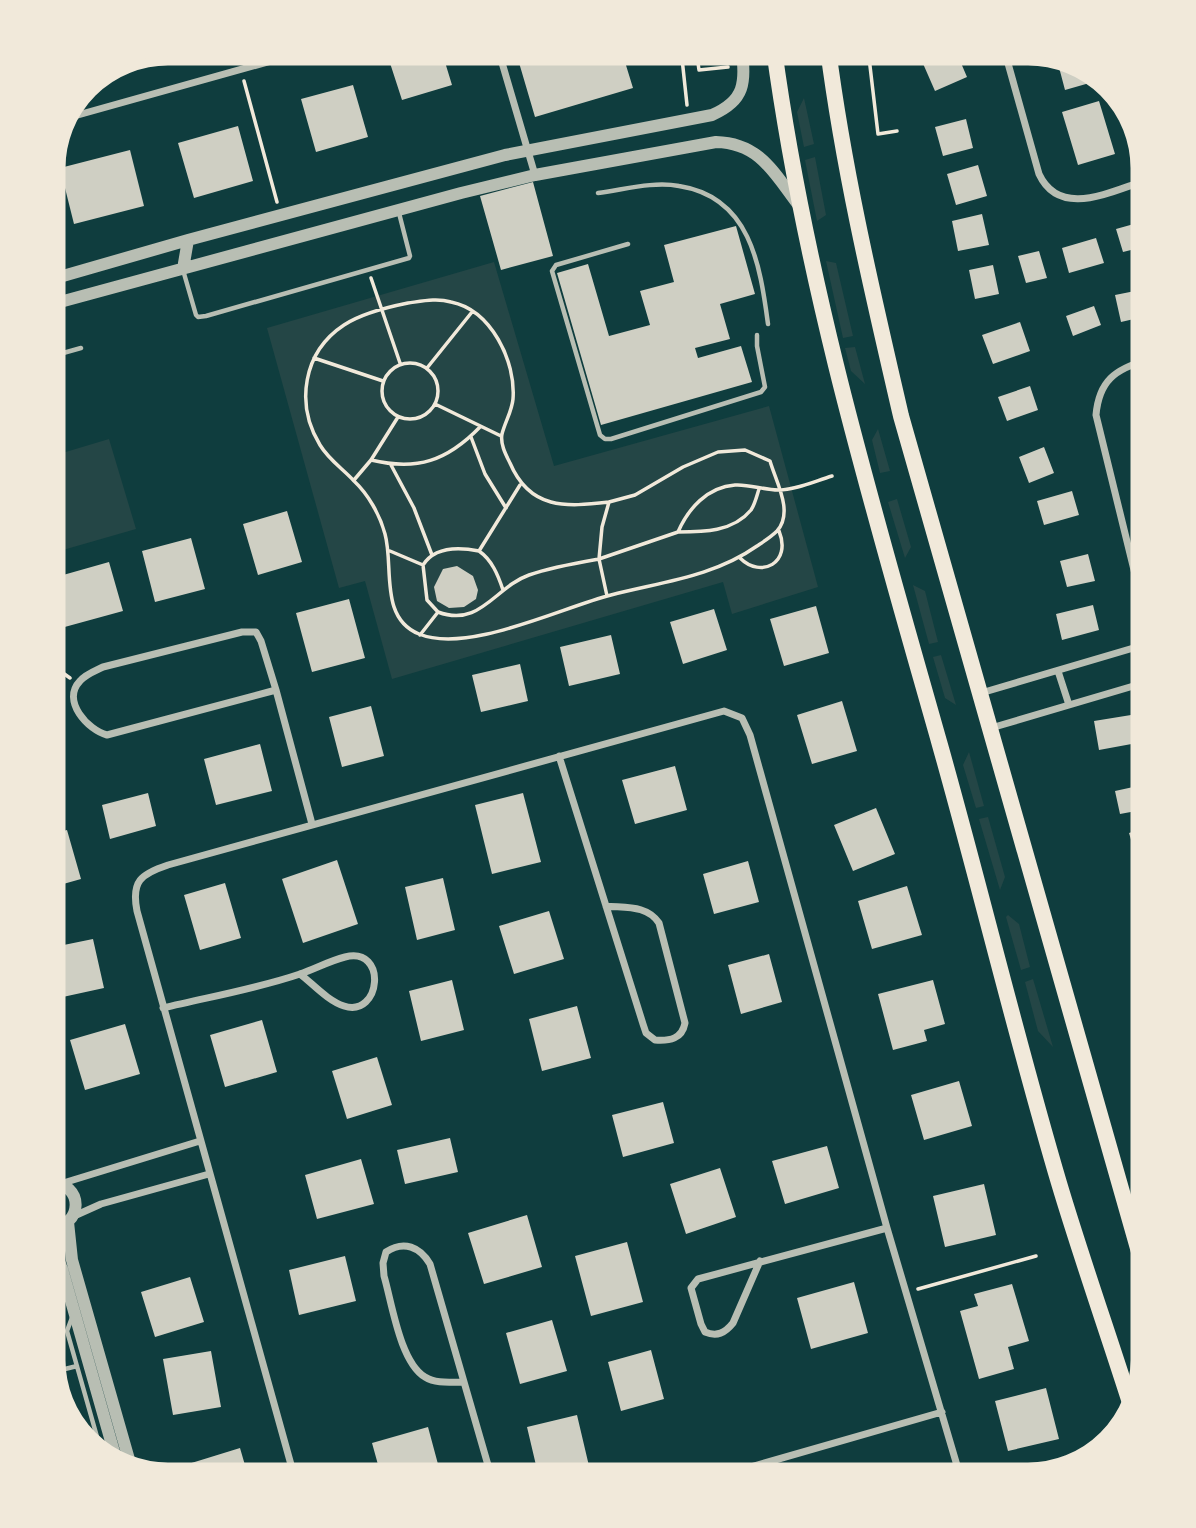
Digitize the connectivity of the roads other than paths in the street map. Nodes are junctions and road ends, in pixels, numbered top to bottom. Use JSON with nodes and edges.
{"nodes":[{"id":1,"x":269,"y":61,"type":"edge"},
{"id":2,"x":501,"y":61,"type":"edge"},
{"id":3,"x":742,"y":61,"type":"edge"},
{"id":4,"x":776,"y":61,"type":"edge"},
{"id":5,"x":829,"y":61,"type":"edge"},
{"id":6,"x":1007,"y":61,"type":"edge"},
{"id":7,"x":75,"y":116,"type":"edge"},
{"id":8,"x":527,"y":151,"type":"junction"},
{"id":9,"x":535,"y":175,"type":"junction"},
{"id":10,"x":1135,"y":184,"type":"edge"},
{"id":11,"x":598,"y":193,"type":"dead end"},
{"id":12,"x":800,"y":207,"type":"junction"},
{"id":13,"x":398,"y":210,"type":"junction"},
{"id":14,"x":188,"y":240,"type":"junction"},
{"id":15,"x":628,"y":244,"type":"dead end"},
{"id":16,"x":183,"y":269,"type":"junction"},
{"id":17,"x":61,"y":276,"type":"edge"},
{"id":18,"x":61,"y":302,"type":"edge"},
{"id":19,"x":768,"y":324,"type":"dead end"},
{"id":20,"x":757,"y":335,"type":"dead end"},
{"id":21,"x":81,"y":348,"type":"dead end"},
{"id":22,"x":61,"y":354,"type":"edge"},
{"id":23,"x":1135,"y":363,"type":"edge"},
{"id":24,"x":1135,"y":574,"type":"edge"},
{"id":25,"x":1135,"y":647,"type":"edge"},
{"id":26,"x":1058,"y":671,"type":"junction"},
{"id":27,"x":1135,"y":686,"type":"edge"},
{"id":28,"x":276,"y":690,"type":"junction"},
{"id":29,"x":981,"y":693,"type":"junction"},
{"id":30,"x":1069,"y":705,"type":"junction"},
{"id":31,"x":991,"y":728,"type":"junction"},
{"id":32,"x":559,"y":756,"type":"junction"},
{"id":33,"x":312,"y":824,"type":"junction"},
{"id":34,"x":606,"y":906,"type":"junction"},
{"id":35,"x":300,"y":974,"type":"junction"},
{"id":36,"x":163,"y":1008,"type":"junction"},
{"id":37,"x":200,"y":1141,"type":"junction"},
{"id":38,"x":209,"y":1174,"type":"junction"},
{"id":39,"x":1116,"y":1175,"type":"junction"},
{"id":40,"x":61,"y":1181,"type":"edge"},
{"id":41,"x":61,"y":1187,"type":"edge"},
{"id":42,"x":1135,"y":1211,"type":"edge"},
{"id":43,"x":70,"y":1220,"type":"junction"},
{"id":44,"x":61,"y":1224,"type":"edge"},
{"id":45,"x":887,"y":1228,"type":"junction"},
{"id":46,"x":1135,"y":1239,"type":"edge"},
{"id":47,"x":760,"y":1261,"type":"junction"},
{"id":48,"x":61,"y":1267,"type":"edge"},
{"id":49,"x":75,"y":1311,"type":"junction"},
{"id":50,"x":77,"y":1366,"type":"junction"},
{"id":51,"x":62,"y":1370,"type":"edge"},
{"id":52,"x":463,"y":1382,"type":"junction"},
{"id":53,"x":1128,"y":1397,"type":"edge"},
{"id":54,"x":942,"y":1412,"type":"junction"},
{"id":55,"x":98,"y":1440,"type":"edge"},
{"id":56,"x":114,"y":1451,"type":"edge"},
{"id":57,"x":129,"y":1459,"type":"edge"},
{"id":58,"x":764,"y":1464,"type":"junction"},
{"id":59,"x":292,"y":1467,"type":"edge"},
{"id":60,"x":488,"y":1467,"type":"edge"},
{"id":61,"x":753,"y":1467,"type":"edge"},
{"id":62,"x":765,"y":1467,"type":"edge"},
{"id":63,"x":958,"y":1467,"type":"edge"}],
"edges":[{"from":1,"to":7,"type":"street"},
{"from":2,"to":8,"type":"street"},
{"from":3,"to":8,"type":"street"},
{"from":4,"to":12,"type":"highway"},
{"from":5,"to":29,"type":"highway"},
{"from":6,"to":10,"type":"street"},
{"from":8,"to":9,"type":"street"},
{"from":8,"to":14,"type":"street"},
{"from":9,"to":12,"type":"street"},
{"from":9,"to":13,"type":"street"},
{"from":11,"to":19,"type":"lane"},
{"from":12,"to":53,"type":"highway"},
{"from":13,"to":16,"type":"street"},
{"from":13,"to":16,"type":"lane"},
{"from":14,"to":16,"type":"street"},
{"from":14,"to":17,"type":"street"},
{"from":15,"to":20,"type":"lane"},
{"from":16,"to":18,"type":"street"},
{"from":21,"to":22,"type":"lane"},
{"from":23,"to":24,"type":"street"},
{"from":25,"to":26,"type":"street"},
{"from":26,"to":29,"type":"street"},
{"from":26,"to":30,"type":"street"},
{"from":27,"to":30,"type":"street"},
{"from":28,"to":28,"type":"street"},
{"from":28,"to":33,"type":"street"},
{"from":29,"to":31,"type":"highway"},
{"from":30,"to":31,"type":"street"},
{"from":31,"to":39,"type":"highway"},
{"from":32,"to":33,"type":"street"},
{"from":32,"to":34,"type":"street"},
{"from":32,"to":45,"type":"street"},
{"from":33,"to":36,"type":"street"},
{"from":34,"to":34,"type":"street"},
{"from":35,"to":35,"type":"street"},
{"from":35,"to":36,"type":"street"},
{"from":36,"to":37,"type":"street"},
{"from":37,"to":38,"type":"street"},
{"from":37,"to":40,"type":"street"},
{"from":38,"to":43,"type":"street"},
{"from":38,"to":59,"type":"street"},
{"from":39,"to":42,"type":"highway"},
{"from":39,"to":46,"type":"highway"},
{"from":41,"to":43,"type":"street"},
{"from":43,"to":44,"type":"street"},
{"from":43,"to":57,"type":"street"},
{"from":45,"to":47,"type":"street"},
{"from":45,"to":54,"type":"street"},
{"from":47,"to":47,"type":"street"},
{"from":48,"to":49,"type":"street"},
{"from":49,"to":50,"type":"lane"},
{"from":49,"to":56,"type":"street"},
{"from":50,"to":51,"type":"lane"},
{"from":50,"to":55,"type":"lane"},
{"from":52,"to":52,"type":"street"},
{"from":52,"to":60,"type":"street"},
{"from":54,"to":58,"type":"street"},
{"from":54,"to":63,"type":"street"},
{"from":58,"to":61,"type":"street"},
{"from":58,"to":62,"type":"street"}]}
